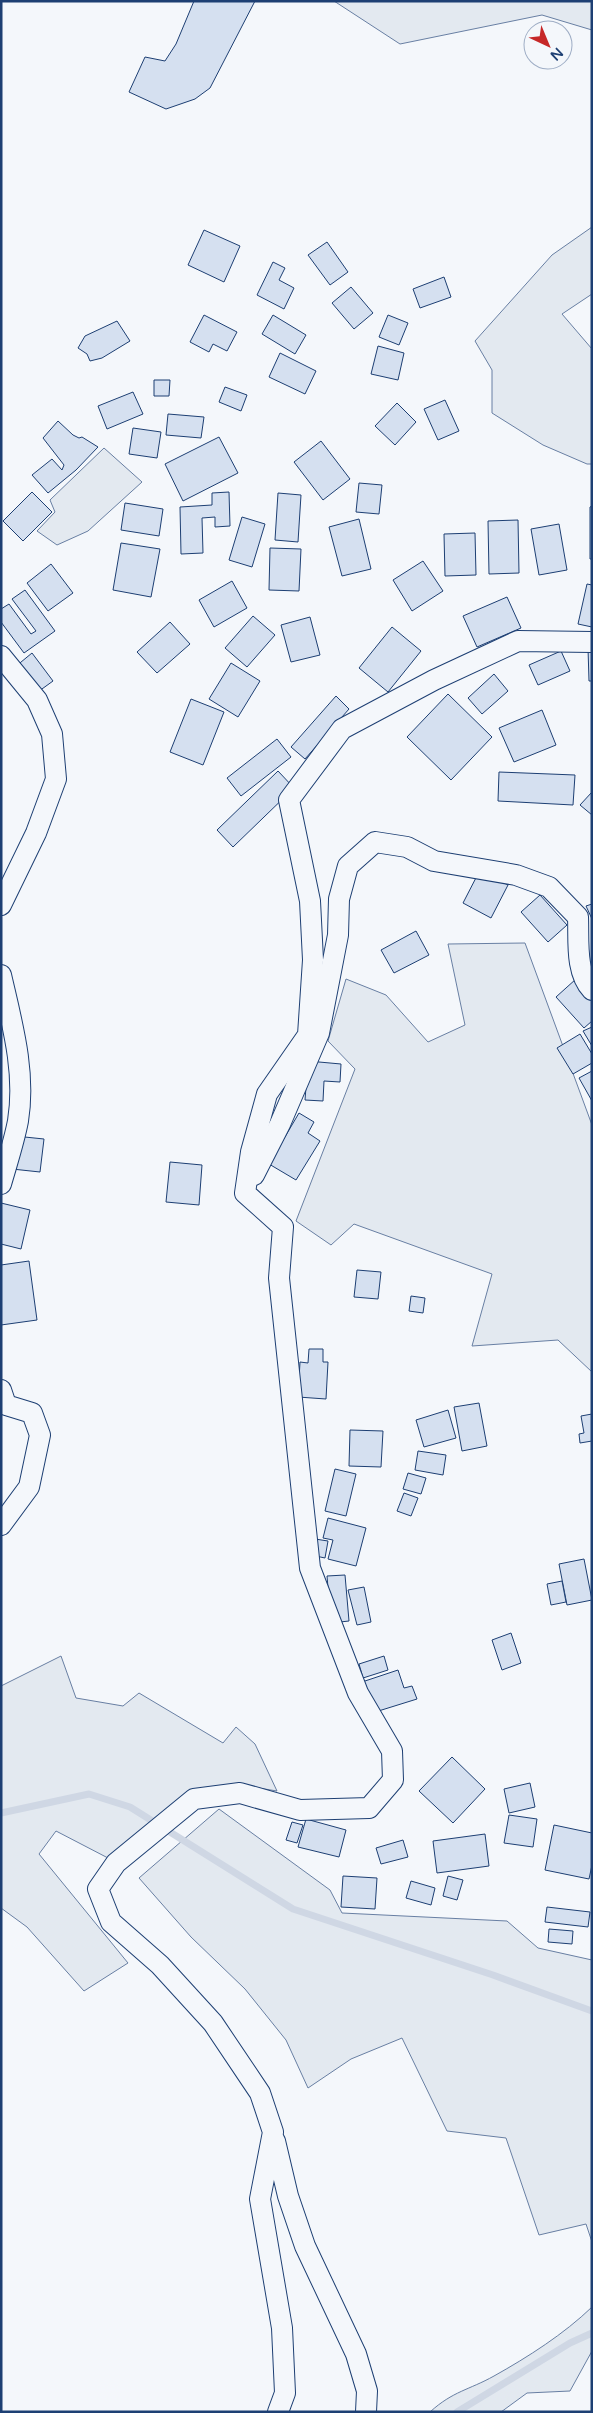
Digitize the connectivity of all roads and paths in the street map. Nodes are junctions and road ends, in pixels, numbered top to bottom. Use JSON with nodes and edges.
{"nodes":[{"id":1,"x":592,"y":642,"type":"edge"},
{"id":2,"x":1,"y":656,"type":"edge"},
{"id":3,"x":1,"y":905,"type":"edge"},
{"id":4,"x":1,"y":975,"type":"edge"},
{"id":5,"x":592,"y":990,"type":"edge"},
{"id":6,"x":1,"y":1184,"type":"edge"},
{"id":7,"x":245,"y":1193,"type":"junction"},
{"id":8,"x":1,"y":1390,"type":"edge"},
{"id":9,"x":1,"y":1525,"type":"edge"},
{"id":10,"x":273,"y":2132,"type":"junction"},
{"id":11,"x":278,"y":2412,"type":"edge"},
{"id":12,"x":366,"y":2412,"type":"edge"}],
"edges":[{"from":1,"to":7,"type":"street"},
{"from":2,"to":3,"type":"street"},
{"from":4,"to":6,"type":"street"},
{"from":5,"to":7,"type":"street"},
{"from":7,"to":10,"type":"street"},
{"from":8,"to":9,"type":"street"},
{"from":10,"to":11,"type":"street"},
{"from":10,"to":12,"type":"street"}]}
